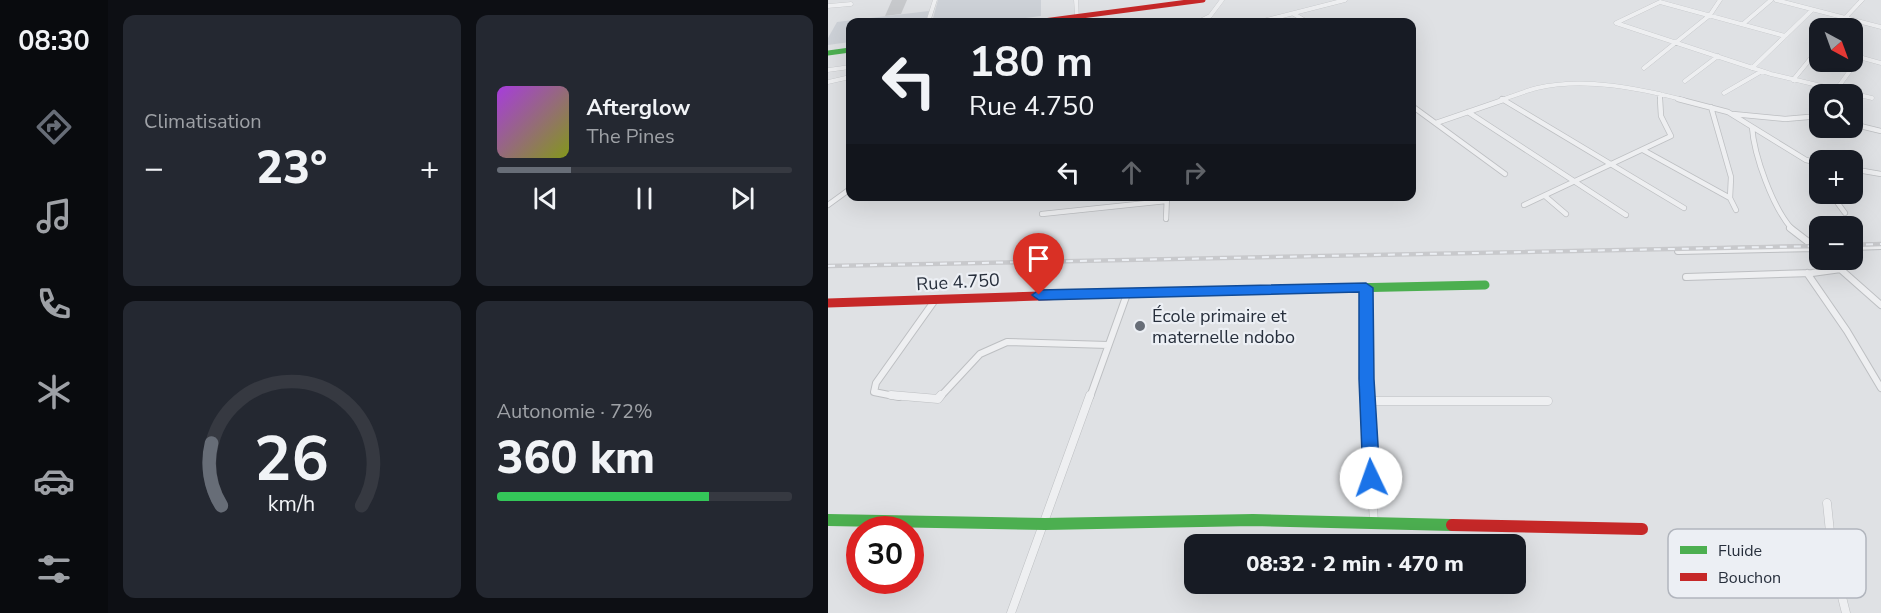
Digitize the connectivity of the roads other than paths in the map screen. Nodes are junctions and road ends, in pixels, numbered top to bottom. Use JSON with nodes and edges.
{"nodes":[{"id":1,"x":935,"y":0,"type":"edge"},
{"id":2,"x":1076,"y":0,"type":"edge"},
{"id":3,"x":1203,"y":0,"type":"edge"},
{"id":4,"x":1213,"y":0,"type":"edge"},
{"id":5,"x":1222,"y":0,"type":"edge"},
{"id":6,"x":1345,"y":0,"type":"edge"},
{"id":7,"x":1720,"y":0,"type":"edge"},
{"id":8,"x":1774,"y":0,"type":"edge"},
{"id":9,"x":1862,"y":0,"type":"edge"},
{"id":10,"x":851,"y":4,"type":"dead end"},
{"id":11,"x":828,"y":6,"type":"edge"},
{"id":12,"x":1812,"y":10,"type":"junction"},
{"id":13,"x":1294,"y":14,"type":"junction"},
{"id":14,"x":1710,"y":15,"type":"junction"},
{"id":15,"x":1077,"y":17,"type":"junction"},
{"id":16,"x":929,"y":18,"type":"edge"},
{"id":17,"x":1069,"y":18,"type":"edge"},
{"id":18,"x":1079,"y":18,"type":"edge"},
{"id":19,"x":1206,"y":18,"type":"edge"},
{"id":20,"x":1277,"y":18,"type":"edge"},
{"id":21,"x":1300,"y":18,"type":"edge"},
{"id":22,"x":1847,"y":18,"type":"joint"},
{"id":23,"x":1863,"y":22,"type":"edge"},
{"id":24,"x":1743,"y":24,"type":"junction"},
{"id":25,"x":1881,"y":27,"type":"edge"},
{"id":26,"x":1785,"y":36,"type":"junction"},
{"id":27,"x":1675,"y":42,"type":"junction"},
{"id":28,"x":846,"y":50,"type":"edge"},
{"id":29,"x":829,"y":52,"type":"edge"},
{"id":30,"x":1719,"y":56,"type":"junction"},
{"id":31,"x":1863,"y":58,"type":"edge"},
{"id":32,"x":1809,"y":60,"type":"edge"},
{"id":33,"x":1881,"y":63,"type":"edge"},
{"id":34,"x":846,"y":68,"type":"edge"},
{"id":35,"x":1644,"y":68,"type":"dead end"},
{"id":36,"x":1752,"y":68,"type":"junction"},
{"id":37,"x":828,"y":70,"type":"edge"},
{"id":38,"x":1762,"y":71,"type":"junction"},
{"id":39,"x":846,"y":78,"type":"edge"},
{"id":40,"x":1793,"y":80,"type":"junction"},
{"id":41,"x":1685,"y":81,"type":"dead end"},
{"id":42,"x":828,"y":82,"type":"edge"},
{"id":43,"x":1810,"y":84,"type":"edge"},
{"id":44,"x":1724,"y":93,"type":"dead end"},
{"id":45,"x":1660,"y":94,"type":"junction"},
{"id":46,"x":1863,"y":96,"type":"edge"},
{"id":47,"x":1872,"y":98,"type":"dead end"},
{"id":48,"x":1502,"y":99,"type":"junction"},
{"id":49,"x":1711,"y":107,"type":"junction"},
{"id":50,"x":1416,"y":109,"type":"edge"},
{"id":51,"x":1468,"y":112,"type":"junction"},
{"id":52,"x":1733,"y":114,"type":"junction"},
{"id":53,"x":1809,"y":117,"type":"edge"},
{"id":54,"x":1436,"y":123,"type":"junction"},
{"id":55,"x":1752,"y":126,"type":"junction"},
{"id":56,"x":1863,"y":127,"type":"edge"},
{"id":57,"x":1881,"y":131,"type":"edge"},
{"id":58,"x":1643,"y":150,"type":"junction"},
{"id":59,"x":1809,"y":161,"type":"edge"},
{"id":60,"x":1610,"y":163,"type":"junction"},
{"id":61,"x":1863,"y":171,"type":"edge"},
{"id":62,"x":1505,"y":174,"type":"dead end"},
{"id":63,"x":1881,"y":174,"type":"edge"},
{"id":64,"x":1574,"y":182,"type":"junction"},
{"id":65,"x":846,"y":192,"type":"edge"},
{"id":66,"x":1545,"y":196,"type":"junction"},
{"id":67,"x":1730,"y":198,"type":"junction"},
{"id":68,"x":1150,"y":201,"type":"edge"},
{"id":69,"x":1167,"y":201,"type":"edge"},
{"id":70,"x":1838,"y":204,"type":"edge"},
{"id":71,"x":828,"y":205,"type":"edge"},
{"id":72,"x":1524,"y":205,"type":"dead end"},
{"id":73,"x":1684,"y":208,"type":"dead end"},
{"id":74,"x":1736,"y":210,"type":"dead end"},
{"id":75,"x":1845,"y":213,"type":"dead end"},
{"id":76,"x":1042,"y":214,"type":"dead end"},
{"id":77,"x":1566,"y":214,"type":"dead end"},
{"id":78,"x":1626,"y":215,"type":"dead end"},
{"id":79,"x":1166,"y":219,"type":"dead end"},
{"id":80,"x":1809,"y":244,"type":"edge"},
{"id":81,"x":1881,"y":246,"type":"edge"},
{"id":82,"x":1863,"y":247,"type":"edge"},
{"id":83,"x":1809,"y":249,"type":"edge"},
{"id":84,"x":1678,"y":251,"type":"dead end"},
{"id":85,"x":1832,"y":270,"type":"edge"},
{"id":86,"x":1841,"y":270,"type":"edge"},
{"id":87,"x":1807,"y":273,"type":"junction"},
{"id":88,"x":1686,"y":277,"type":"dead end"},
{"id":89,"x":1485,"y":285,"type":"dead end"},
{"id":90,"x":1366,"y":288,"type":"junction"},
{"id":91,"x":1127,"y":294,"type":"junction"},
{"id":92,"x":935,"y":300,"type":"junction"},
{"id":93,"x":828,"y":303,"type":"edge"},
{"id":94,"x":1881,"y":305,"type":"edge"},
{"id":95,"x":1108,"y":345,"type":"junction"},
{"id":96,"x":1881,"y":388,"type":"edge"},
{"id":97,"x":1367,"y":401,"type":"junction"},
{"id":98,"x":1548,"y":401,"type":"dead end"},
{"id":99,"x":1827,"y":503,"type":"dead end"},
{"id":100,"x":828,"y":520,"type":"edge"},
{"id":101,"x":1045,"y":524,"type":"junction"},
{"id":102,"x":1374,"y":524,"type":"junction"},
{"id":103,"x":1642,"y":528,"type":"dead end"},
{"id":104,"x":1830,"y":529,"type":"edge"},
{"id":105,"x":1843,"y":598,"type":"edge"},
{"id":106,"x":1011,"y":613,"type":"edge"},
{"id":107,"x":1846,"y":613,"type":"edge"}],
"edges":[{"from":1,"to":16,"type":"street"},
{"from":2,"to":15,"type":"street"},
{"from":3,"to":15,"type":"main road"},
{"from":4,"to":18,"type":"main road"},
{"from":5,"to":19,"type":"street"},
{"from":6,"to":13,"type":"street"},
{"from":7,"to":14,"type":"street"},
{"from":8,"to":12,"type":"street"},
{"from":8,"to":24,"type":"street"},
{"from":9,"to":22,"type":"street"},
{"from":10,"to":11,"type":"street"},
{"from":12,"to":22,"type":"street"},
{"from":12,"to":26,"type":"street"},
{"from":13,"to":20,"type":"street"},
{"from":13,"to":21,"type":"street"},
{"from":14,"to":24,"type":"street"},
{"from":14,"to":27,"type":"street"},
{"from":14,"to":27,"type":"street"},
{"from":15,"to":17,"type":"main road"},
{"from":23,"to":25,"type":"street"},
{"from":24,"to":26,"type":"street"},
{"from":26,"to":36,"type":"street"},
{"from":27,"to":30,"type":"street"},
{"from":27,"to":35,"type":"street"},
{"from":28,"to":29,"type":"main road"},
{"from":30,"to":36,"type":"street"},
{"from":30,"to":41,"type":"street"},
{"from":31,"to":33,"type":"street"},
{"from":32,"to":40,"type":"street"},
{"from":34,"to":37,"type":"street"},
{"from":36,"to":38,"type":"street"},
{"from":38,"to":40,"type":"street"},
{"from":38,"to":44,"type":"street"},
{"from":39,"to":42,"type":"street"},
{"from":40,"to":43,"type":"street"},
{"from":45,"to":48,"type":"street"},
{"from":45,"to":49,"type":"street"},
{"from":45,"to":58,"type":"street"},
{"from":46,"to":47,"type":"street"},
{"from":48,"to":51,"type":"street"},
{"from":48,"to":60,"type":"street"},
{"from":49,"to":52,"type":"street"},
{"from":49,"to":67,"type":"street"},
{"from":50,"to":54,"type":"street"},
{"from":51,"to":54,"type":"street"},
{"from":51,"to":64,"type":"street"},
{"from":52,"to":53,"type":"street"},
{"from":52,"to":55,"type":"street"},
{"from":54,"to":62,"type":"street"},
{"from":55,"to":59,"type":"street"},
{"from":55,"to":80,"type":"street"},
{"from":56,"to":57,"type":"street"},
{"from":58,"to":60,"type":"street"},
{"from":58,"to":67,"type":"street"},
{"from":60,"to":64,"type":"street"},
{"from":60,"to":73,"type":"street"},
{"from":61,"to":63,"type":"street"},
{"from":64,"to":66,"type":"street"},
{"from":64,"to":78,"type":"street"},
{"from":65,"to":71,"type":"street"},
{"from":66,"to":72,"type":"street"},
{"from":66,"to":77,"type":"street"},
{"from":67,"to":74,"type":"street"},
{"from":68,"to":76,"type":"street"},
{"from":69,"to":79,"type":"street"},
{"from":70,"to":75,"type":"street"},
{"from":81,"to":82,"type":"street"},
{"from":83,"to":84,"type":"street"},
{"from":85,"to":87,"type":"street"},
{"from":86,"to":94,"type":"street"},
{"from":87,"to":88,"type":"street"},
{"from":87,"to":96,"type":"street"},
{"from":89,"to":90,"type":"main road","name":"Rue 4.750"},
{"from":90,"to":91,"type":"main road","name":"Rue 4.750"},
{"from":90,"to":97,"type":"street"},
{"from":91,"to":92,"type":"main road","name":"Rue 4.750"},
{"from":91,"to":95,"type":"street"},
{"from":92,"to":93,"type":"main road","name":"Rue 4.750"},
{"from":92,"to":95,"type":"street"},
{"from":95,"to":101,"type":"street"},
{"from":97,"to":98,"type":"street"},
{"from":97,"to":102,"type":"street"},
{"from":99,"to":104,"type":"street"},
{"from":100,"to":101,"type":"main road"},
{"from":101,"to":102,"type":"main road"},
{"from":101,"to":106,"type":"street"},
{"from":102,"to":103,"type":"main road"},
{"from":105,"to":107,"type":"street"}]}
